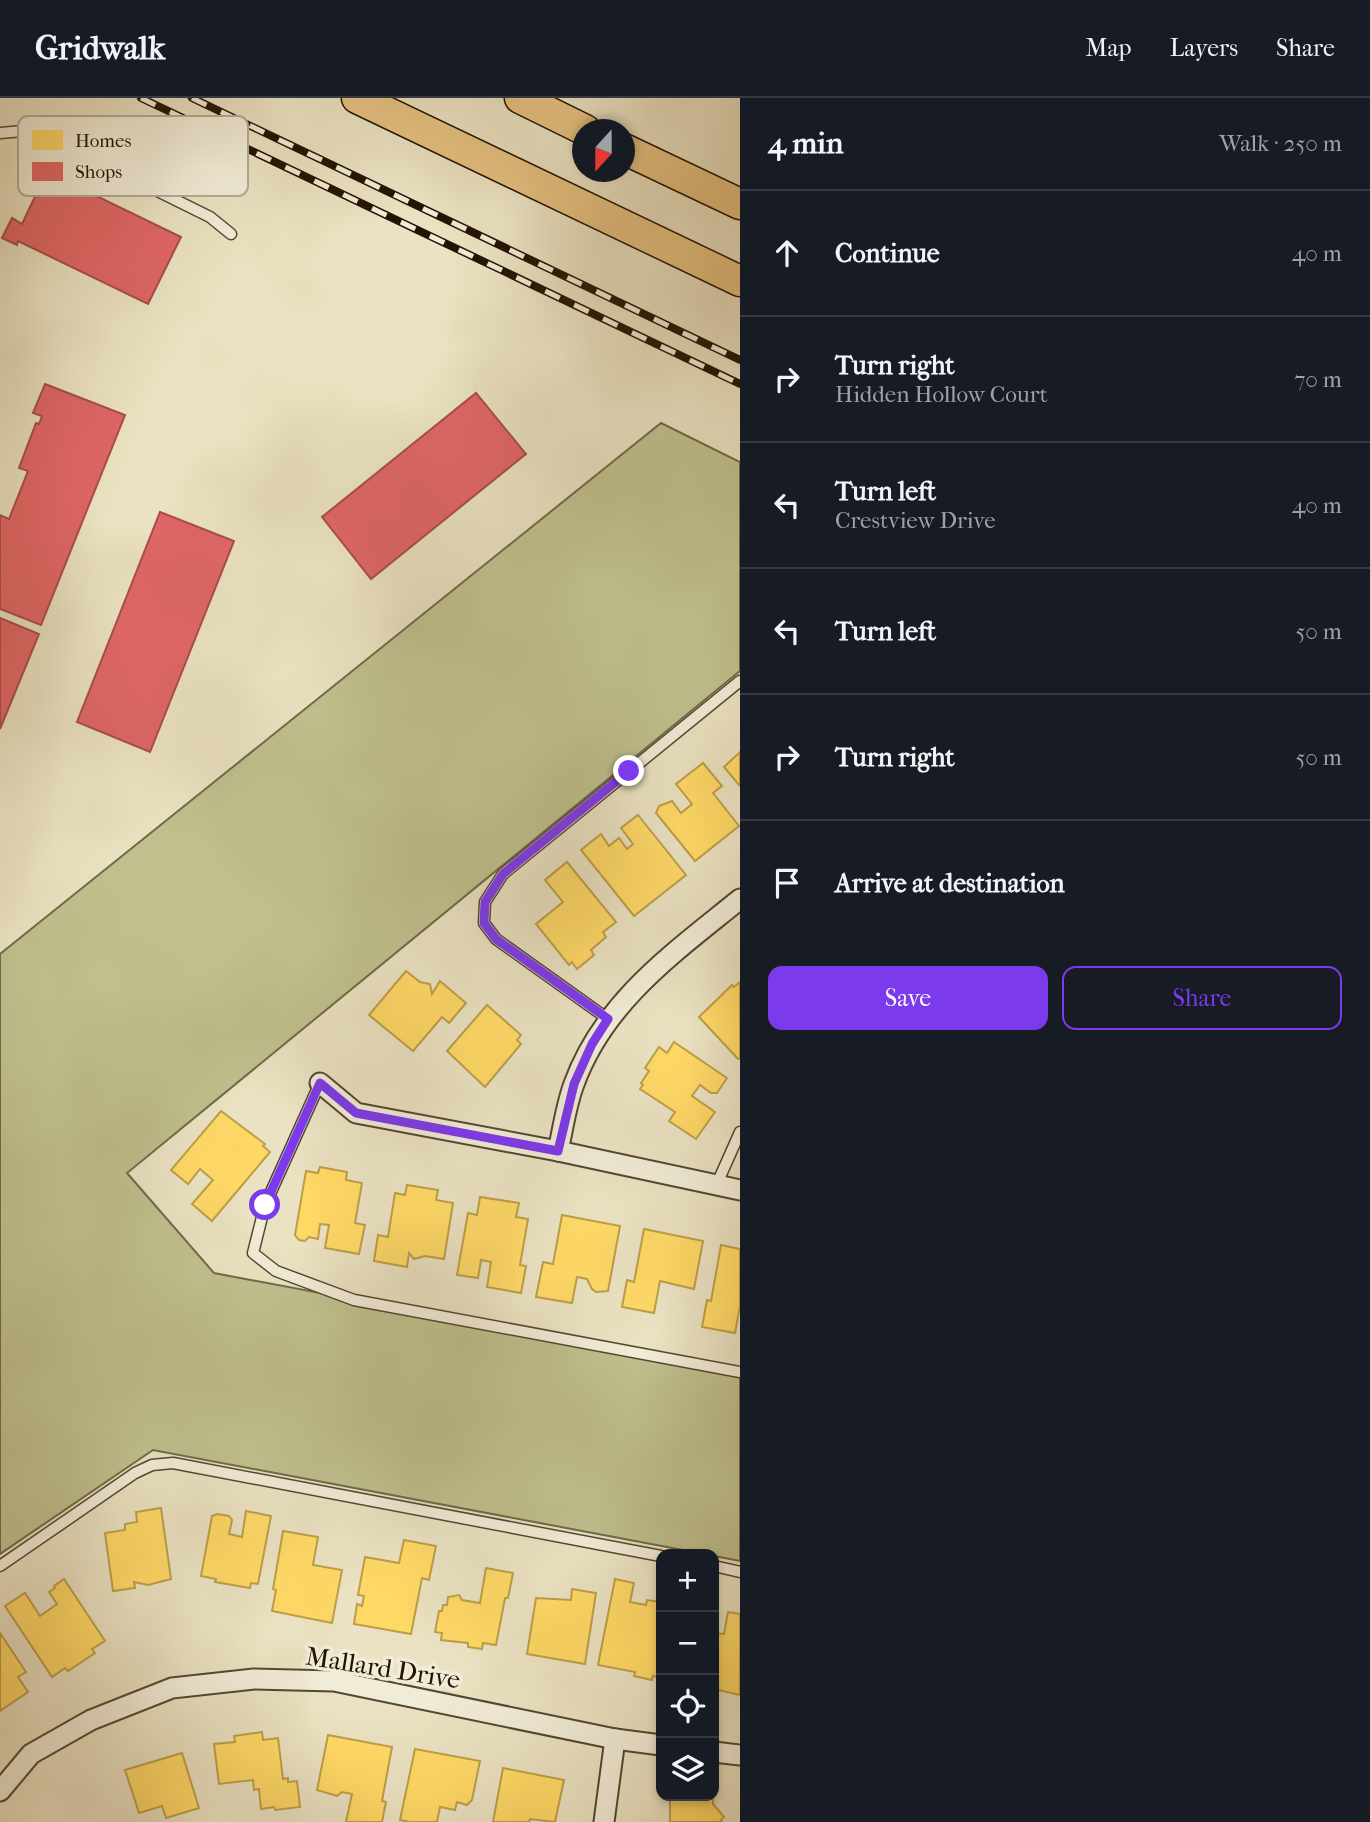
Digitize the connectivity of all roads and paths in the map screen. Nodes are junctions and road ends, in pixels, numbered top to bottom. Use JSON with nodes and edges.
{"nodes":[{"id":1,"x":520,"y":98,"type":"edge"},
{"id":2,"x":374,"y":102,"type":"edge"},
{"id":3,"x":572,"y":124,"type":"edge"},
{"id":4,"x":18,"y":131,"type":"edge"},
{"id":5,"x":0,"y":133,"type":"edge"},
{"id":6,"x":635,"y":154,"type":"edge"},
{"id":7,"x":168,"y":196,"type":"edge"},
{"id":8,"x":740,"y":204,"type":"edge"},
{"id":9,"x":231,"y":234,"type":"dead end"},
{"id":10,"x":740,"y":281,"type":"edge"},
{"id":11,"x":740,"y":681,"type":"edge"},
{"id":12,"x":740,"y":899,"type":"edge"},
{"id":13,"x":608,"y":1019,"type":"junction"},
{"id":14,"x":320,"y":1083,"type":"joint"},
{"id":15,"x":740,"y":1132,"type":"edge"},
{"id":16,"x":558,"y":1151,"type":"junction"},
{"id":17,"x":716,"y":1186,"type":"junction"},
{"id":18,"x":740,"y":1190,"type":"edge"},
{"id":19,"x":740,"y":1372,"type":"edge"},
{"id":20,"x":656,"y":1555,"type":"edge"},
{"id":21,"x":0,"y":1566,"type":"edge"},
{"id":22,"x":719,"y":1567,"type":"edge"},
{"id":23,"x":740,"y":1572,"type":"edge"},
{"id":24,"x":615,"y":1739,"type":"junction"},
{"id":25,"x":656,"y":1744,"type":"edge"},
{"id":26,"x":719,"y":1753,"type":"edge"},
{"id":27,"x":740,"y":1755,"type":"edge"},
{"id":28,"x":0,"y":1791,"type":"edge"},
{"id":29,"x":604,"y":1822,"type":"edge"}],
"edges":[{"from":1,"to":3,"type":"main road"},
{"from":2,"to":10,"type":"main road"},
{"from":4,"to":5,"type":"lane"},
{"from":6,"to":8,"type":"main road"},
{"from":7,"to":9,"type":"lane"},
{"from":11,"to":13,"type":"lane"},
{"from":12,"to":13,"type":"street"},
{"from":13,"to":16,"type":"street"},
{"from":14,"to":16,"type":"street"},
{"from":14,"to":19,"type":"lane"},
{"from":15,"to":17,"type":"lane"},
{"from":16,"to":17,"type":"street"},
{"from":17,"to":18,"type":"street"},
{"from":20,"to":21,"type":"lane"},
{"from":22,"to":23,"type":"lane"},
{"from":24,"to":25,"type":"street","name":"Mallard Drive"},
{"from":24,"to":28,"type":"street","name":"Mallard Drive"},
{"from":24,"to":29,"type":"street"},
{"from":26,"to":27,"type":"street"}]}
